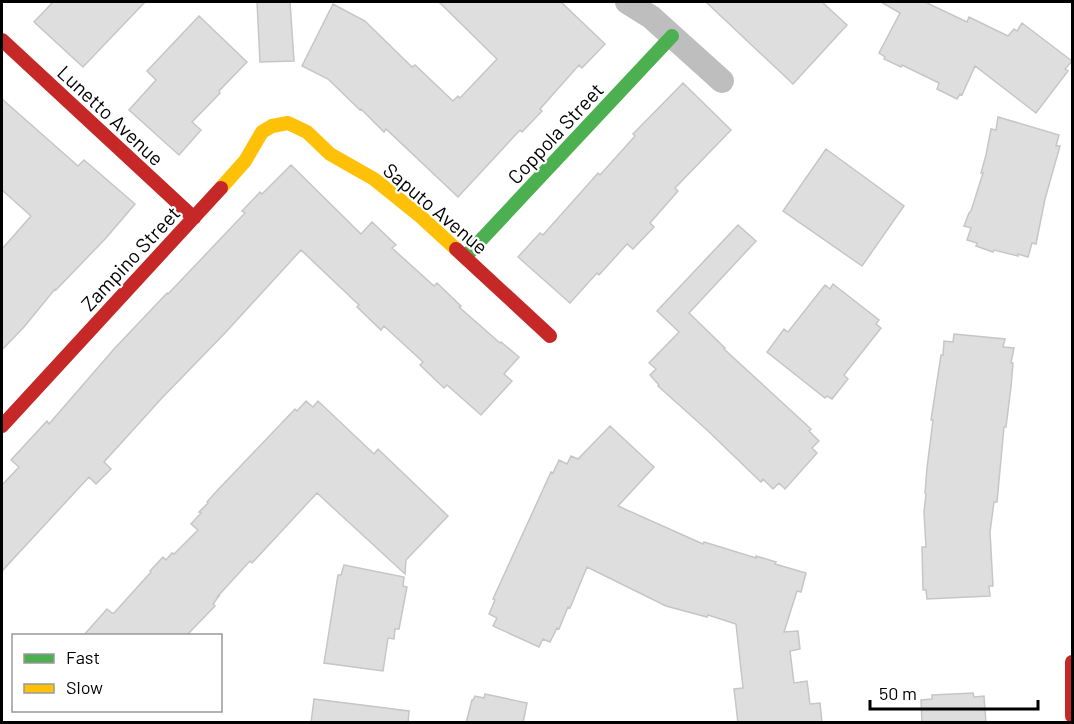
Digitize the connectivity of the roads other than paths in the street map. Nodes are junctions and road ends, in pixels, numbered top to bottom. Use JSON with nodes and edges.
{"nodes":[{"id":1,"x":627,"y":2,"type":"edge"},
{"id":2,"x":672,"y":36,"type":"junction"},
{"id":3,"x":2,"y":40,"type":"edge"},
{"id":4,"x":722,"y":81,"type":"dead end"},
{"id":5,"x":288,"y":123,"type":"joint"},
{"id":6,"x":194,"y":218,"type":"junction"},
{"id":7,"x":465,"y":257,"type":"junction"},
{"id":8,"x":550,"y":336,"type":"dead end"},
{"id":9,"x":5,"y":414,"type":"edge"},
{"id":10,"x":1072,"y":662,"type":"edge"},
{"id":11,"x":1072,"y":716,"type":"edge"}],
"edges":[{"from":1,"to":2,"type":"street"},
{"from":2,"to":4,"type":"street"},
{"from":2,"to":7,"type":"street","name":"Coppola Street"},
{"from":3,"to":6,"type":"street","name":"Lunetto Avenue"},
{"from":5,"to":6,"type":"street","name":"Zampino Street"},
{"from":5,"to":7,"type":"street","name":"Saputo Avenue"},
{"from":6,"to":9,"type":"street","name":"Zampino Street"},
{"from":7,"to":8,"type":"street","name":"Saputo Avenue"},
{"from":10,"to":11,"type":"street"}]}
